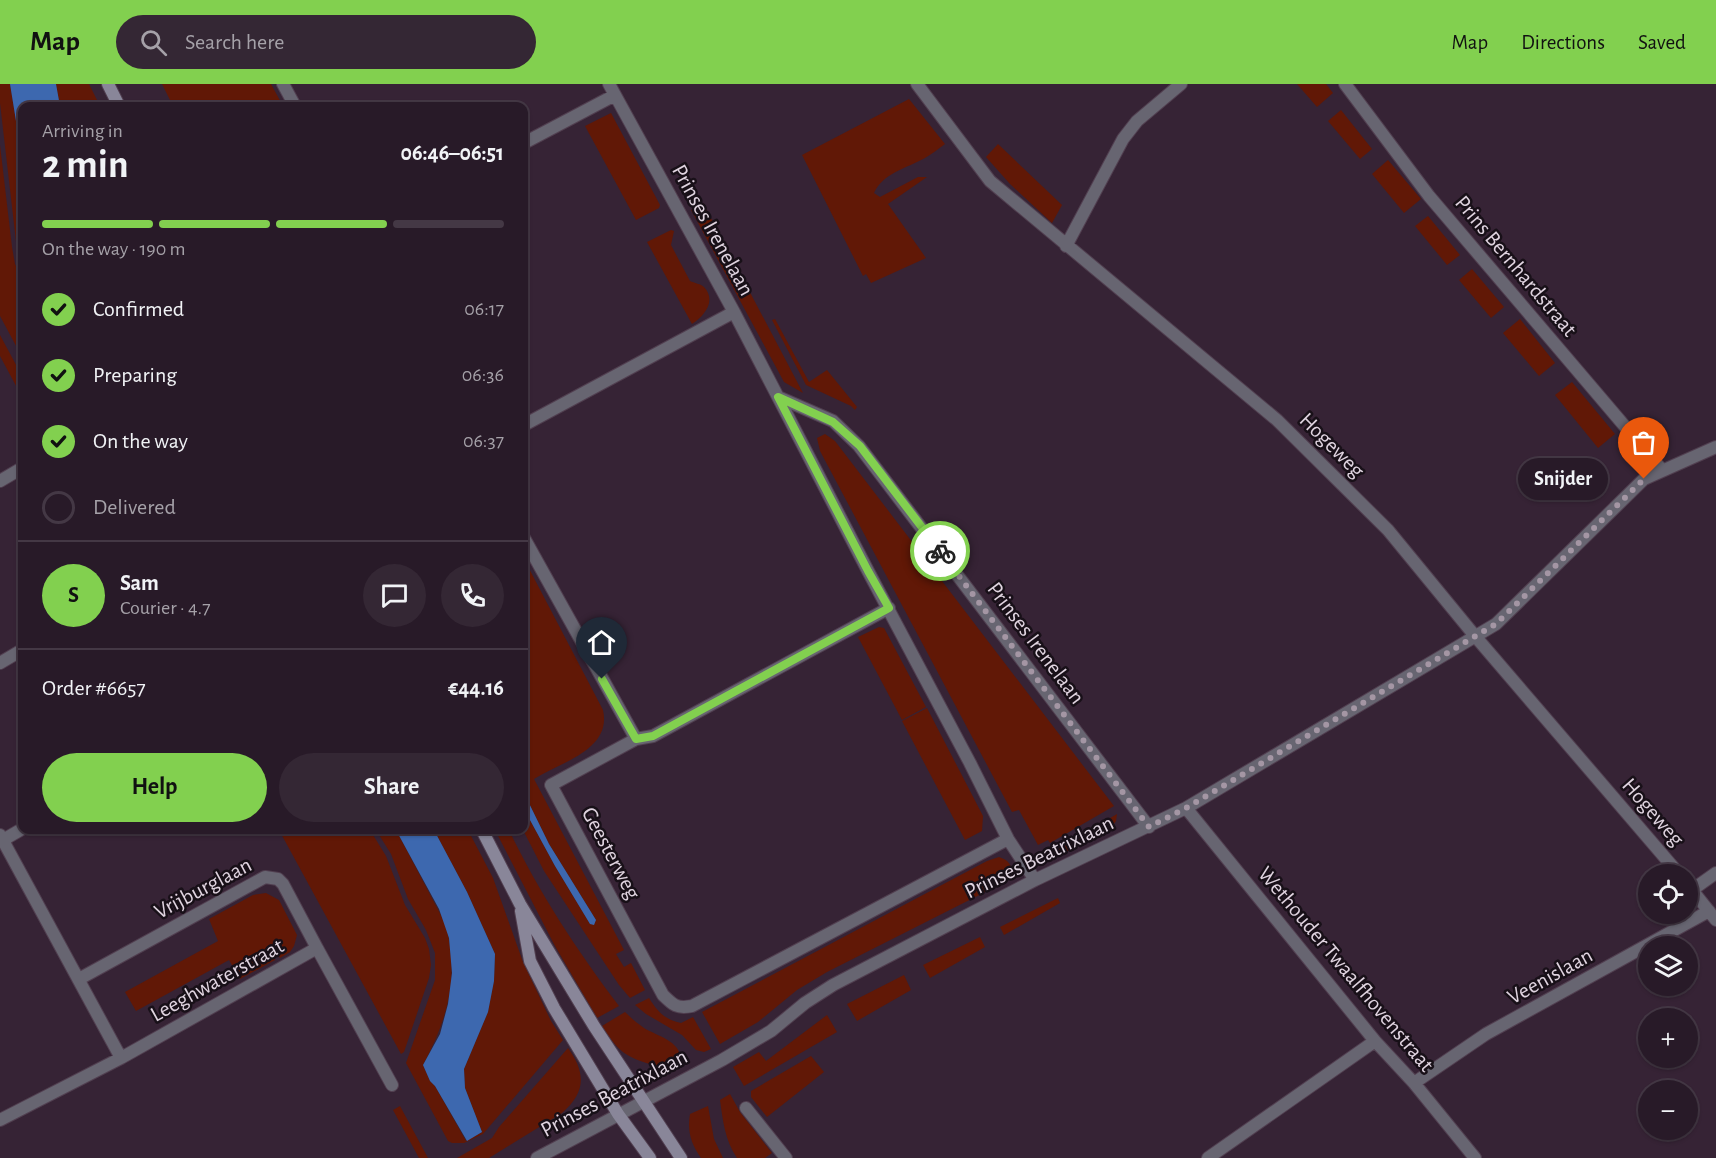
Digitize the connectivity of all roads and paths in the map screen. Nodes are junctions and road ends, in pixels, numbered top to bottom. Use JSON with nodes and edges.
{"nodes":[{"id":1,"x":108,"y":84,"type":"edge"},
{"id":2,"x":283,"y":84,"type":"edge"},
{"id":3,"x":917,"y":84,"type":"edge"},
{"id":4,"x":1181,"y":84,"type":"edge"},
{"id":5,"x":1345,"y":84,"type":"edge"},
{"id":6,"x":612,"y":89,"type":"edge"},
{"id":7,"x":117,"y":102,"type":"edge"},
{"id":8,"x":293,"y":102,"type":"edge"},
{"id":9,"x":528,"y":141,"type":"edge"},
{"id":10,"x":1066,"y":246,"type":"junction"},
{"id":11,"x":734,"y":312,"type":"junction"},
{"id":12,"x":778,"y":397,"type":"junction"},
{"id":13,"x":528,"y":423,"type":"edge"},
{"id":14,"x":1716,"y":447,"type":"edge"},
{"id":15,"x":18,"y":470,"type":"edge"},
{"id":16,"x":1662,"y":470,"type":"junction"},
{"id":17,"x":0,"y":481,"type":"edge"},
{"id":18,"x":528,"y":545,"type":"edge"},
{"id":19,"x":889,"y":608,"type":"junction"},
{"id":20,"x":1475,"y":636,"type":"junction"},
{"id":21,"x":18,"y":652,"type":"edge"},
{"id":22,"x":0,"y":663,"type":"edge"},
{"id":23,"x":636,"y":739,"type":"junction"},
{"id":24,"x":1186,"y":808,"type":"junction"},
{"id":25,"x":1149,"y":827,"type":"junction"},
{"id":26,"x":18,"y":832,"type":"edge"},
{"id":27,"x":484,"y":834,"type":"edge"},
{"id":28,"x":2,"y":838,"type":"edge"},
{"id":29,"x":1008,"y":839,"type":"junction"},
{"id":30,"x":1670,"y":864,"type":"edge"},
{"id":31,"x":1716,"y":873,"type":"edge"},
{"id":32,"x":1035,"y":880,"type":"junction"},
{"id":33,"x":1698,"y":883,"type":"edge"},
{"id":34,"x":1698,"y":897,"type":"edge"},
{"id":35,"x":520,"y":904,"type":"junction"},
{"id":36,"x":1713,"y":916,"type":"edge"},
{"id":37,"x":317,"y":948,"type":"junction"},
{"id":38,"x":79,"y":979,"type":"junction"},
{"id":39,"x":692,"y":1006,"type":"joint"},
{"id":40,"x":1375,"y":1041,"type":"junction"},
{"id":41,"x":121,"y":1058,"type":"junction"},
{"id":42,"x":1414,"y":1083,"type":"junction"},
{"id":43,"x":392,"y":1085,"type":"dead end"},
{"id":44,"x":643,"y":1100,"type":"junction"},
{"id":45,"x":746,"y":1108,"type":"dead end"},
{"id":46,"x":618,"y":1114,"type":"junction"},
{"id":47,"x":0,"y":1120,"type":"edge"},
{"id":48,"x":537,"y":1158,"type":"edge"},
{"id":49,"x":650,"y":1158,"type":"edge"},
{"id":50,"x":681,"y":1158,"type":"edge"},
{"id":51,"x":786,"y":1158,"type":"edge"},
{"id":52,"x":1208,"y":1158,"type":"edge"},
{"id":53,"x":1474,"y":1158,"type":"edge"}],
"edges":[{"from":1,"to":7,"type":"main road"},
{"from":2,"to":8,"type":"street"},
{"from":3,"to":10,"type":"street","name":"Hogeweg"},
{"from":4,"to":10,"type":"street"},
{"from":5,"to":16,"type":"street","name":"Prins Bernhardstraat"},
{"from":6,"to":9,"type":"street"},
{"from":6,"to":11,"type":"street","name":"Prinses Irenelaan"},
{"from":10,"to":20,"type":"street","name":"Hogeweg"},
{"from":11,"to":12,"type":"street","name":"Prinses Irenelaan"},
{"from":11,"to":13,"type":"street"},
{"from":12,"to":19,"type":"street","name":"Prinses Irenelaan"},
{"from":12,"to":25,"type":"street","name":"Prinses Irenelaan"},
{"from":14,"to":16,"type":"street","name":"Prinses Beatrixlaan"},
{"from":15,"to":17,"type":"street"},
{"from":16,"to":20,"type":"street","name":"Prinses Beatrixlaan"},
{"from":18,"to":23,"type":"street"},
{"from":19,"to":23,"type":"street","name":"Geesterweg"},
{"from":19,"to":29,"type":"street","name":"Prinses Irenelaan"},
{"from":20,"to":24,"type":"street","name":"Prinses Beatrixlaan"},
{"from":20,"to":30,"type":"street","name":"Hogeweg"},
{"from":21,"to":22,"type":"street"},
{"from":23,"to":39,"type":"street","name":"Geesterweg"},
{"from":24,"to":25,"type":"street","name":"Prinses Beatrixlaan"},
{"from":24,"to":40,"type":"street","name":"Wethouder Twaalfhovenstraat"},
{"from":25,"to":32,"type":"street","name":"Prinses Beatrixlaan"},
{"from":26,"to":28,"type":"street"},
{"from":27,"to":35,"type":"main road"},
{"from":28,"to":38,"type":"street"},
{"from":29,"to":32,"type":"street","name":"Prinses Irenelaan"},
{"from":29,"to":39,"type":"street","name":"Prinses Beatrixlaan"},
{"from":31,"to":33,"type":"street"},
{"from":32,"to":44,"type":"street","name":"Prinses Beatrixlaan"},
{"from":34,"to":36,"type":"street"},
{"from":35,"to":44,"type":"main road"},
{"from":35,"to":46,"type":"main road"},
{"from":36,"to":42,"type":"street","name":"Veenislaan"},
{"from":37,"to":38,"type":"street","name":"Vrijburglaan"},
{"from":37,"to":41,"type":"street","name":"Leeghwaterstraat"},
{"from":37,"to":43,"type":"street","name":"Leeghwaterstraat"},
{"from":38,"to":41,"type":"street"},
{"from":40,"to":42,"type":"street","name":"Wethouder Twaalfhovenstraat"},
{"from":40,"to":52,"type":"street"},
{"from":41,"to":47,"type":"street","name":"Leeghwaterstraat"},
{"from":42,"to":53,"type":"street","name":"Wethouder Twaalfhovenstraat"},
{"from":44,"to":46,"type":"street","name":"Prinses Beatrixlaan"},
{"from":44,"to":50,"type":"main road"},
{"from":45,"to":51,"type":"street"},
{"from":46,"to":48,"type":"street","name":"Prinses Beatrixlaan"},
{"from":46,"to":49,"type":"main road"}]}
